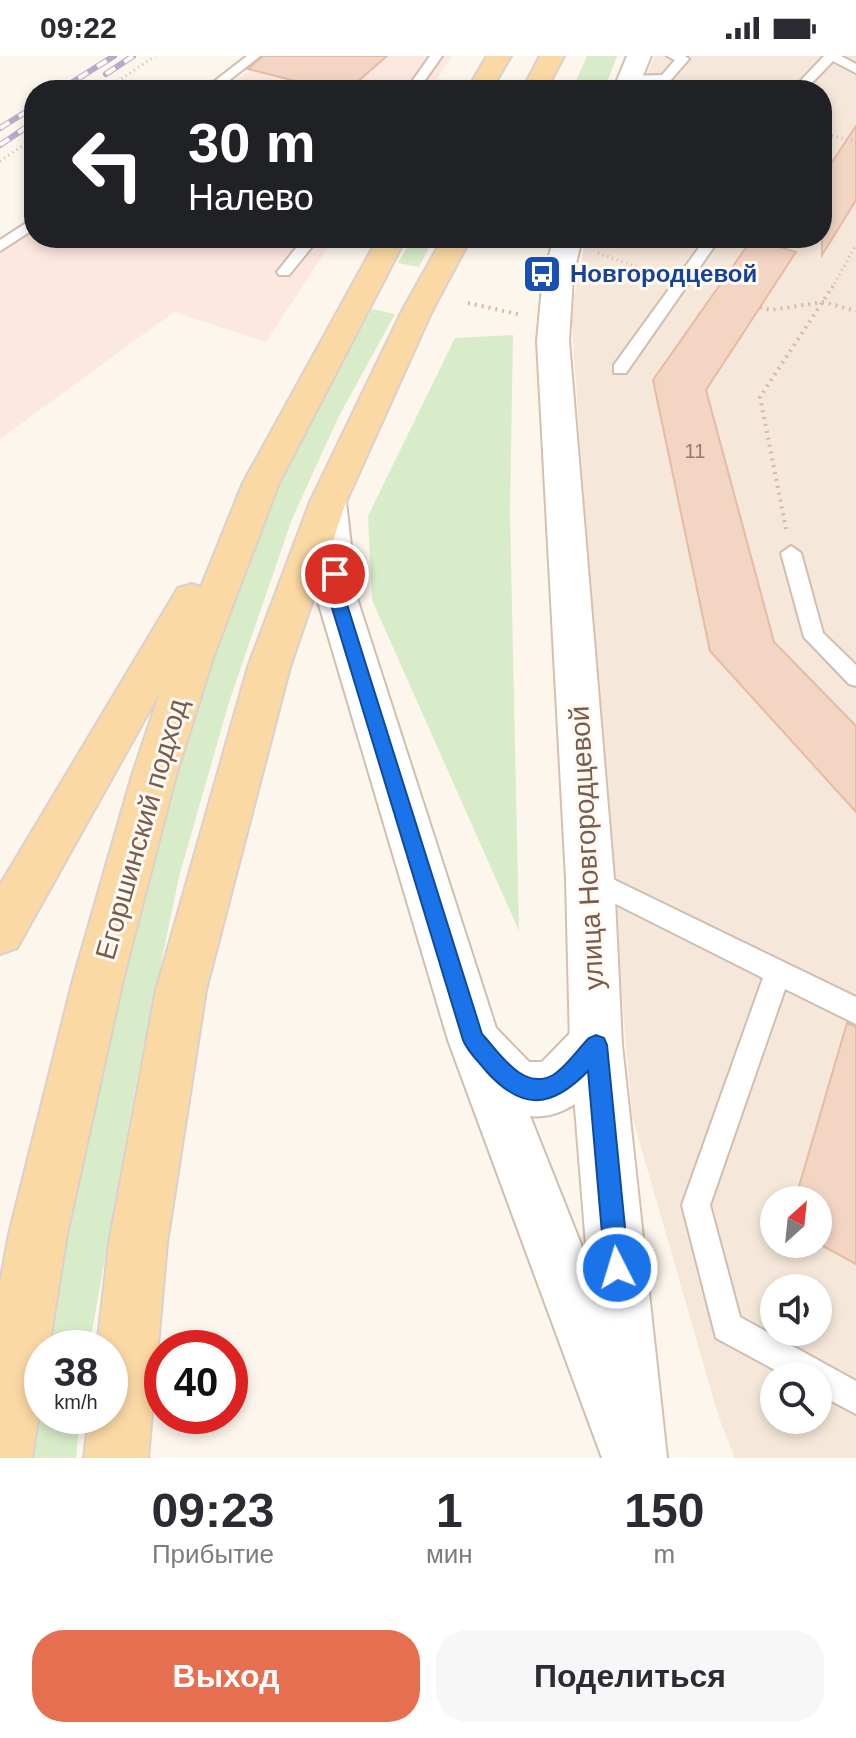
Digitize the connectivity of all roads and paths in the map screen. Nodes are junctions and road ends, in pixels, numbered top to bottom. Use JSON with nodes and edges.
{"nodes":[{"id":1,"x":155,"y":56,"type":"edge"},
{"id":2,"x":254,"y":56,"type":"edge"},
{"id":3,"x":436,"y":56,"type":"edge"},
{"id":4,"x":499,"y":56,"type":"edge"},
{"id":5,"x":552,"y":56,"type":"edge"},
{"id":6,"x":639,"y":56,"type":"edge"},
{"id":7,"x":673,"y":56,"type":"edge"},
{"id":8,"x":832,"y":56,"type":"edge"},
{"id":9,"x":856,"y":69,"type":"edge"},
{"id":10,"x":120,"y":80,"type":"edge"},
{"id":11,"x":222,"y":80,"type":"edge"},
{"id":12,"x":419,"y":80,"type":"edge"},
{"id":13,"x":485,"y":80,"type":"edge"},
{"id":14,"x":539,"y":80,"type":"edge"},
{"id":15,"x":629,"y":80,"type":"edge"},
{"id":16,"x":659,"y":80,"type":"edge"},
{"id":17,"x":808,"y":80,"type":"edge"},
{"id":18,"x":832,"y":136,"type":"edge"},
{"id":19,"x":856,"y":141,"type":"edge"},
{"id":20,"x":24,"y":145,"type":"edge"},
{"id":21,"x":0,"y":161,"type":"edge"},
{"id":22,"x":24,"y":229,"type":"edge"},
{"id":23,"x":856,"y":245,"type":"edge"},
{"id":24,"x":0,"y":247,"type":"edge"},
{"id":25,"x":304,"y":248,"type":"edge"},
{"id":26,"x":387,"y":248,"type":"edge"},
{"id":27,"x":452,"y":248,"type":"edge"},
{"id":28,"x":578,"y":248,"type":"edge"},
{"id":29,"x":591,"y":248,"type":"edge"},
{"id":30,"x":706,"y":248,"type":"edge"},
{"id":31,"x":284,"y":272,"type":"dead end"},
{"id":32,"x":681,"y":283,"type":"junction"},
{"id":33,"x":824,"y":302,"type":"junction"},
{"id":34,"x":468,"y":303,"type":"dead end"},
{"id":35,"x":760,"y":307,"type":"dead end"},
{"id":36,"x":856,"y":311,"type":"edge"},
{"id":37,"x":524,"y":316,"type":"dead end"},
{"id":38,"x":620,"y":369,"type":"dead end"},
{"id":39,"x":261,"y":483,"type":"junction"},
{"id":40,"x":328,"y":502,"type":"junction"},
{"id":41,"x":791,"y":553,"type":"joint"},
{"id":42,"x":856,"y":678,"type":"edge"},
{"id":43,"x":590,"y":879,"type":"junction"},
{"id":44,"x":0,"y":931,"type":"edge"},
{"id":45,"x":778,"y":972,"type":"junction"},
{"id":46,"x":856,"y":1011,"type":"edge"},
{"id":47,"x":474,"y":1040,"type":"junction"},
{"id":48,"x":596,"y":1045,"type":"junction"},
{"id":49,"x":791,"y":1362,"type":"edge"},
{"id":50,"x":832,"y":1384,"type":"edge"},
{"id":51,"x":856,"y":1398,"type":"edge"},
{"id":52,"x":0,"y":1458,"type":"edge"},
{"id":53,"x":116,"y":1458,"type":"edge"},
{"id":54,"x":634,"y":1458,"type":"edge"}],
"edges":[{"from":1,"to":10,"type":"path"},
{"from":2,"to":11,"type":"lane"},
{"from":3,"to":12,"type":"lane"},
{"from":4,"to":13,"type":"main road"},
{"from":5,"to":14,"type":"main road"},
{"from":6,"to":15,"type":"street"},
{"from":7,"to":16,"type":"lane"},
{"from":8,"to":9,"type":"lane"},
{"from":8,"to":17,"type":"lane"},
{"from":18,"to":19,"type":"path"},
{"from":20,"to":21,"type":"path"},
{"from":22,"to":24,"type":"lane"},
{"from":23,"to":33,"type":"path"},
{"from":25,"to":31,"type":"lane"},
{"from":26,"to":39,"type":"main road","name":"Егоршинский подход"},
{"from":27,"to":40,"type":"main road"},
{"from":28,"to":43,"type":"street","name":"улица Новгородцевой"},
{"from":29,"to":32,"type":"path"},
{"from":30,"to":32,"type":"lane"},
{"from":32,"to":38,"type":"lane"},
{"from":33,"to":35,"type":"path"},
{"from":33,"to":36,"type":"path"},
{"from":33,"to":41,"type":"path"},
{"from":34,"to":37,"type":"path"},
{"from":39,"to":44,"type":"main road"},
{"from":39,"to":52,"type":"main road","name":"Егоршинский подход"},
{"from":40,"to":47,"type":"street"},
{"from":40,"to":53,"type":"main road"},
{"from":41,"to":42,"type":"lane"},
{"from":43,"to":45,"type":"lane"},
{"from":43,"to":48,"type":"street","name":"улица Новгородцевой"},
{"from":45,"to":46,"type":"lane"},
{"from":45,"to":49,"type":"lane"},
{"from":47,"to":48,"type":"street"},
{"from":47,"to":54,"type":"street"},
{"from":48,"to":54,"type":"street","name":"улица Новгородцевой"},
{"from":50,"to":51,"type":"lane"}]}
